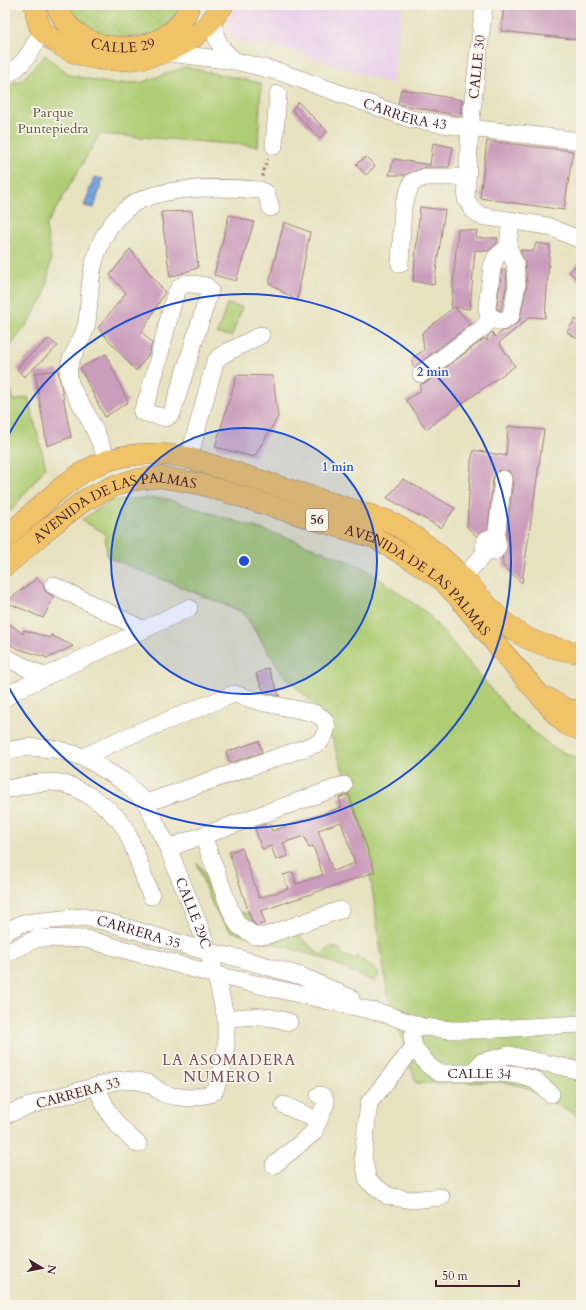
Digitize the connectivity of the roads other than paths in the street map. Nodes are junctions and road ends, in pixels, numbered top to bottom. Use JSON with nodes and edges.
{"nodes":[{"id":1,"x":20,"y":5,"type":"edge"},
{"id":2,"x":35,"y":5,"type":"edge"},
{"id":3,"x":57,"y":5,"type":"edge"},
{"id":4,"x":189,"y":5,"type":"edge"},
{"id":5,"x":484,"y":5,"type":"edge"},
{"id":6,"x":214,"y":10,"type":"edge"},
{"id":7,"x":42,"y":30,"type":"junction"},
{"id":8,"x":161,"y":52,"type":"junction"},
{"id":9,"x":234,"y":61,"type":"junction"},
{"id":10,"x":5,"y":75,"type":"edge"},
{"id":11,"x":278,"y":94,"type":"dead end"},
{"id":12,"x":470,"y":128,"type":"junction"},
{"id":13,"x":581,"y":141,"type":"edge"},
{"id":14,"x":274,"y":146,"type":"dead end"},
{"id":15,"x":466,"y":177,"type":"junction"},
{"id":16,"x":271,"y":208,"type":"dead end"},
{"id":17,"x":510,"y":220,"type":"junction"},
{"id":18,"x":581,"y":240,"type":"edge"},
{"id":19,"x":508,"y":247,"type":"junction"},
{"id":20,"x":400,"y":264,"type":"dead end"},
{"id":21,"x":206,"y":286,"type":"joint"},
{"id":22,"x":492,"y":318,"type":"junction"},
{"id":23,"x":261,"y":335,"type":"dead end"},
{"id":24,"x":421,"y":374,"type":"dead end"},
{"id":25,"x":189,"y":458,"type":"junction"},
{"id":26,"x":108,"y":461,"type":"junction"},
{"id":27,"x":503,"y":479,"type":"dead end"},
{"id":28,"x":6,"y":536,"type":"edge"},
{"id":29,"x":5,"y":566,"type":"edge"},
{"id":30,"x":462,"y":578,"type":"junction"},
{"id":31,"x":53,"y":585,"type":"dead end"},
{"id":32,"x":189,"y":608,"type":"dead end"},
{"id":33,"x":144,"y":630,"type":"junction"},
{"id":34,"x":577,"y":654,"type":"edge"},
{"id":35,"x":5,"y":657,"type":"edge"},
{"id":36,"x":45,"y":677,"type":"junction"},
{"id":37,"x":540,"y":693,"type":"junction"},
{"id":38,"x":5,"y":698,"type":"edge"},
{"id":39,"x":581,"y":710,"type":"edge"},
{"id":40,"x":581,"y":730,"type":"edge"},
{"id":41,"x":5,"y":751,"type":"edge"},
{"id":42,"x":84,"y":757,"type":"junction"},
{"id":43,"x":344,"y":786,"type":"dead end"},
{"id":44,"x":5,"y":790,"type":"edge"},
{"id":45,"x":146,"y":804,"type":"junction"},
{"id":46,"x":203,"y":836,"type":"junction"},
{"id":47,"x":168,"y":848,"type":"junction"},
{"id":48,"x":151,"y":896,"type":"dead end"},
{"id":49,"x":340,"y":910,"type":"dead end"},
{"id":50,"x":5,"y":932,"type":"edge"},
{"id":51,"x":152,"y":935,"type":"junction"},
{"id":52,"x":209,"y":952,"type":"junction"},
{"id":53,"x":5,"y":954,"type":"edge"},
{"id":54,"x":151,"y":957,"type":"junction"},
{"id":55,"x":216,"y":976,"type":"junction"},
{"id":56,"x":382,"y":1013,"type":"junction"},
{"id":57,"x":226,"y":1019,"type":"junction"},
{"id":58,"x":289,"y":1022,"type":"dead end"},
{"id":59,"x":415,"y":1024,"type":"junction"},
{"id":60,"x":581,"y":1024,"type":"edge"},
{"id":61,"x":414,"y":1047,"type":"junction"},
{"id":62,"x":581,"y":1071,"type":"edge"},
{"id":63,"x":472,"y":1073,"type":"junction"},
{"id":64,"x":97,"y":1087,"type":"junction"},
{"id":65,"x":319,"y":1094,"type":"dead end"},
{"id":66,"x":551,"y":1094,"type":"dead end"},
{"id":67,"x":172,"y":1096,"type":"joint"},
{"id":68,"x":284,"y":1104,"type":"dead end"},
{"id":69,"x":5,"y":1115,"type":"edge"},
{"id":70,"x":319,"y":1121,"type":"junction"},
{"id":71,"x":138,"y":1144,"type":"dead end"},
{"id":72,"x":274,"y":1165,"type":"dead end"},
{"id":73,"x":441,"y":1197,"type":"dead end"}],
"edges":[{"from":1,"to":7,"type":"main road","name":"CALLE 29"},
{"from":2,"to":7,"type":"main road"},
{"from":3,"to":4,"type":"main road","name":"CALLE 29"},
{"from":5,"to":12,"type":"street","name":"CALLE 30"},
{"from":6,"to":8,"type":"main road","name":"CALLE 29"},
{"from":6,"to":9,"type":"street"},
{"from":7,"to":8,"type":"main road","name":"CALLE 29"},
{"from":7,"to":10,"type":"street"},
{"from":8,"to":9,"type":"street","name":"CARRERA 43"},
{"from":9,"to":12,"type":"street","name":"CARRERA 43"},
{"from":11,"to":14,"type":"street"},
{"from":12,"to":13,"type":"street","name":"CARRERA 43"},
{"from":12,"to":15,"type":"street","name":"CALLE 30"},
{"from":15,"to":17,"type":"street","name":"CALLE 30"},
{"from":15,"to":20,"type":"street"},
{"from":16,"to":26,"type":"street"},
{"from":17,"to":18,"type":"street","name":"CALLE 30"},
{"from":17,"to":19,"type":"street"},
{"from":19,"to":22,"type":"street"},
{"from":19,"to":22,"type":"street"},
{"from":21,"to":21,"type":"street"},
{"from":22,"to":24,"type":"street"},
{"from":23,"to":25,"type":"street"},
{"from":25,"to":26,"type":"main road","name":"AVENIDA DE LAS PALMAS","number":"56"},
{"from":25,"to":30,"type":"main road","name":"AVENIDA DE LAS PALMAS","number":"56"},
{"from":26,"to":28,"type":"main road","name":"AVENIDA DE LAS PALMAS","number":"56"},
{"from":27,"to":30,"type":"street"},
{"from":29,"to":37,"type":"main road","name":"AVENIDA DE LAS PALMAS","number":"56"},
{"from":30,"to":34,"type":"main road","name":"AVENIDA DE LAS PALMAS","number":"56"},
{"from":31,"to":33,"type":"street"},
{"from":32,"to":33,"type":"street"},
{"from":33,"to":36,"type":"street"},
{"from":35,"to":36,"type":"street"},
{"from":36,"to":38,"type":"street"},
{"from":37,"to":39,"type":"main road"},
{"from":37,"to":40,"type":"main road","name":"AVENIDA DE LAS PALMAS","number":"56"},
{"from":41,"to":42,"type":"street","name":"CALLE 29C"},
{"from":42,"to":45,"type":"street","name":"CALLE 29C"},
{"from":42,"to":45,"type":"street"},
{"from":43,"to":46,"type":"street"},
{"from":44,"to":48,"type":"street"},
{"from":45,"to":47,"type":"street","name":"CALLE 29C"},
{"from":46,"to":47,"type":"street"},
{"from":46,"to":49,"type":"street"},
{"from":47,"to":52,"type":"street","name":"CALLE 29C"},
{"from":50,"to":51,"type":"street","name":"CARRERA 35"},
{"from":51,"to":52,"type":"street","name":"CARRERA 35"},
{"from":51,"to":54,"type":"street"},
{"from":52,"to":55,"type":"street","name":"CALLE 29C"},
{"from":52,"to":56,"type":"street","name":"CARRERA 35"},
{"from":53,"to":54,"type":"street","name":"CARRERA 35"},
{"from":54,"to":55,"type":"street","name":"CARRERA 35"},
{"from":55,"to":56,"type":"street","name":"CARRERA 35"},
{"from":55,"to":57,"type":"street","name":"CALLE 29C"},
{"from":56,"to":59,"type":"street","name":"CARRERA 35"},
{"from":57,"to":58,"type":"street"},
{"from":57,"to":67,"type":"street","name":"CALLE 29C"},
{"from":59,"to":60,"type":"street","name":"CARRERA 35"},
{"from":59,"to":61,"type":"street","name":"CALLE 34"},
{"from":61,"to":63,"type":"street","name":"CALLE 34"},
{"from":61,"to":73,"type":"street"},
{"from":62,"to":63,"type":"street"},
{"from":63,"to":66,"type":"street","name":"CALLE 34"},
{"from":64,"to":67,"type":"street","name":"CARRERA 33"},
{"from":64,"to":69,"type":"street","name":"CARRERA 33"},
{"from":64,"to":71,"type":"street"},
{"from":65,"to":70,"type":"street"},
{"from":68,"to":70,"type":"street"},
{"from":70,"to":72,"type":"street"}]}
